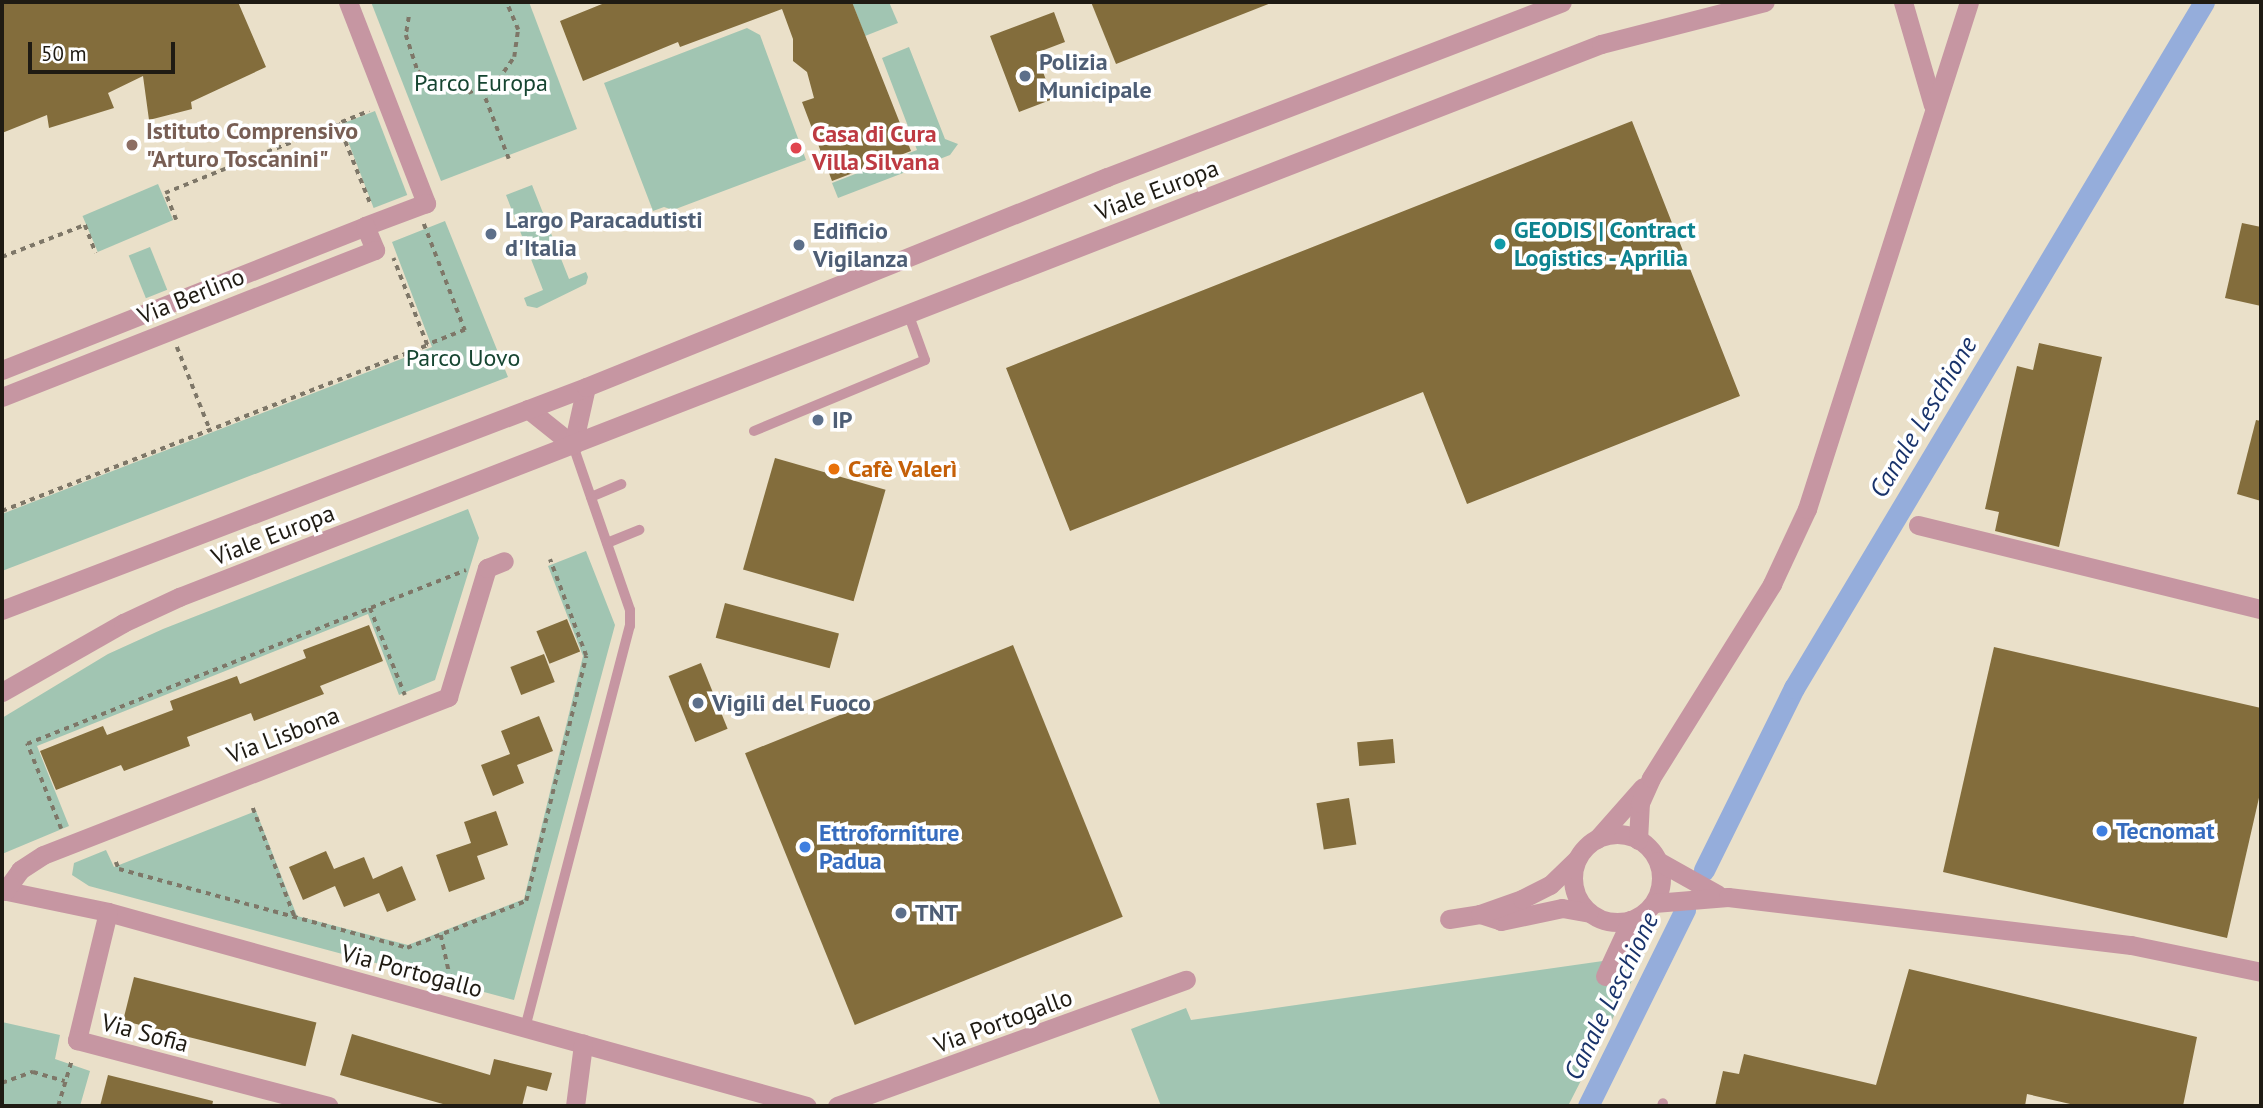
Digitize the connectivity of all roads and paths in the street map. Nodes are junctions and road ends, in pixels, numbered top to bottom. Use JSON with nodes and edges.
{"nodes":[{"id":1,"x":348,"y":2,"type":"edge"},
{"id":2,"x":506,"y":2,"type":"edge"},
{"id":3,"x":1562,"y":2,"type":"edge"},
{"id":4,"x":1765,"y":2,"type":"edge"},
{"id":5,"x":1903,"y":2,"type":"edge"},
{"id":6,"x":1968,"y":3,"type":"edge"},
{"id":7,"x":409,"y":17,"type":"dead end"},
{"id":8,"x":482,"y":89,"type":"junction"},
{"id":9,"x":1933,"y":107,"type":"junction"},
{"id":10,"x":376,"y":108,"type":"dead end"},
{"id":11,"x":338,"y":124,"type":"junction"},
{"id":12,"x":509,"y":159,"type":"dead end"},
{"id":13,"x":369,"y":218,"type":"junction"},
{"id":14,"x":176,"y":220,"type":"dead end"},
{"id":15,"x":424,"y":224,"type":"dead end"},
{"id":16,"x":96,"y":253,"type":"dead end"},
{"id":17,"x":392,"y":256,"type":"dead end"},
{"id":18,"x":2,"y":257,"type":"edge"},
{"id":19,"x":908,"y":313,"type":"junction"},
{"id":20,"x":175,"y":341,"type":"dead end"},
{"id":21,"x":427,"y":345,"type":"junction"},
{"id":22,"x":2,"y":370,"type":"edge"},
{"id":23,"x":586,"y":387,"type":"junction"},
{"id":24,"x":2,"y":397,"type":"edge"},
{"id":25,"x":528,"y":409,"type":"junction"},
{"id":26,"x":210,"y":430,"type":"junction"},
{"id":27,"x":754,"y":430,"type":"dead end"},
{"id":28,"x":573,"y":445,"type":"junction"},
{"id":29,"x":621,"y":484,"type":"dead end"},
{"id":30,"x":591,"y":497,"type":"junction"},
{"id":31,"x":2,"y":511,"type":"edge"},
{"id":32,"x":1917,"y":525,"type":"dead end"},
{"id":33,"x":639,"y":530,"type":"dead end"},
{"id":34,"x":225,"y":539,"type":"dead end"},
{"id":35,"x":607,"y":543,"type":"junction"},
{"id":36,"x":234,"y":560,"type":"dead end"},
{"id":37,"x":503,"y":561,"type":"dead end"},
{"id":38,"x":550,"y":561,"type":"dead end"},
{"id":39,"x":474,"y":567,"type":"dead end"},
{"id":40,"x":370,"y":608,"type":"junction"},
{"id":41,"x":2,"y":610,"type":"edge"},
{"id":42,"x":2261,"y":610,"type":"edge"},
{"id":43,"x":2,"y":692,"type":"edge"},
{"id":44,"x":406,"y":697,"type":"dead end"},
{"id":45,"x":1651,"y":778,"type":"junction"},
{"id":46,"x":253,"y":808,"type":"dead end"},
{"id":47,"x":63,"y":834,"type":"dead end"},
{"id":48,"x":1597,"y":839,"type":"junction"},
{"id":49,"x":1638,"y":840,"type":"junction"},
{"id":50,"x":1577,"y":859,"type":"junction"},
{"id":51,"x":1658,"y":861,"type":"junction"},
{"id":52,"x":116,"y":862,"type":"dead end"},
{"id":53,"x":3,"y":890,"type":"edge"},
{"id":54,"x":1728,"y":897,"type":"junction"},
{"id":55,"x":1654,"y":903,"type":"junction"},
{"id":56,"x":108,"y":912,"type":"junction"},
{"id":57,"x":1480,"y":915,"type":"junction"},
{"id":58,"x":1595,"y":916,"type":"junction"},
{"id":59,"x":295,"y":918,"type":"junction"},
{"id":60,"x":1449,"y":919,"type":"dead end"},
{"id":61,"x":1631,"y":920,"type":"junction"},
{"id":62,"x":441,"y":935,"type":"junction"},
{"id":63,"x":2261,"y":972,"type":"edge"},
{"id":64,"x":1186,"y":980,"type":"dead end"},
{"id":65,"x":452,"y":986,"type":"dead end"},
{"id":66,"x":526,"y":1028,"type":"junction"},
{"id":67,"x":77,"y":1040,"type":"junction"},
{"id":68,"x":583,"y":1044,"type":"junction"},
{"id":69,"x":65,"y":1081,"type":"junction"},
{"id":70,"x":2,"y":1083,"type":"edge"},
{"id":71,"x":58,"y":1106,"type":"edge"},
{"id":72,"x":328,"y":1106,"type":"edge"},
{"id":73,"x":575,"y":1106,"type":"edge"},
{"id":74,"x":807,"y":1106,"type":"edge"},
{"id":75,"x":837,"y":1106,"type":"edge"}],
"edges":[{"from":1,"to":13,"type":"street","name":"Via Berlino"},
{"from":2,"to":8,"type":"path"},
{"from":3,"to":23,"type":"street","name":"Viale Europa"},
{"from":4,"to":19,"type":"street","name":"Viale Europa"},
{"from":5,"to":9,"type":"street"},
{"from":6,"to":9,"type":"street"},
{"from":7,"to":8,"type":"path"},
{"from":8,"to":12,"type":"path"},
{"from":9,"to":45,"type":"street"},
{"from":10,"to":11,"type":"path"},
{"from":11,"to":13,"type":"path"},
{"from":11,"to":14,"type":"path"},
{"from":13,"to":22,"type":"street","name":"Via Berlino"},
{"from":13,"to":24,"type":"street","name":"Via Berlino"},
{"from":15,"to":21,"type":"path"},
{"from":16,"to":18,"type":"path"},
{"from":17,"to":21,"type":"path"},
{"from":19,"to":27,"type":"lane"},
{"from":19,"to":28,"type":"street","name":"Viale Europa"},
{"from":20,"to":26,"type":"path"},
{"from":21,"to":26,"type":"path"},
{"from":23,"to":25,"type":"street","name":"Viale Europa"},
{"from":23,"to":28,"type":"street"},
{"from":25,"to":28,"type":"street"},
{"from":25,"to":41,"type":"street","name":"Viale Europa"},
{"from":26,"to":31,"type":"path"},
{"from":28,"to":30,"type":"lane"},
{"from":28,"to":43,"type":"street","name":"Viale Europa"},
{"from":29,"to":30,"type":"lane"},
{"from":30,"to":35,"type":"lane"},
{"from":32,"to":42,"type":"street"},
{"from":33,"to":35,"type":"lane"},
{"from":34,"to":36,"type":"path"},
{"from":35,"to":66,"type":"lane"},
{"from":37,"to":53,"type":"street","name":"Via Lisbona"},
{"from":38,"to":62,"type":"path"},
{"from":39,"to":40,"type":"path"},
{"from":40,"to":44,"type":"path"},
{"from":40,"to":47,"type":"path"},
{"from":45,"to":48,"type":"street"},
{"from":45,"to":49,"type":"street"},
{"from":46,"to":59,"type":"path"},
{"from":48,"to":49,"type":"street"},
{"from":48,"to":50,"type":"street"},
{"from":49,"to":51,"type":"street"},
{"from":50,"to":57,"type":"street"},
{"from":50,"to":58,"type":"street"},
{"from":51,"to":54,"type":"street"},
{"from":51,"to":55,"type":"street"},
{"from":52,"to":59,"type":"path"},
{"from":53,"to":56,"type":"street","name":"Via Portogallo"},
{"from":54,"to":55,"type":"street"},
{"from":54,"to":63,"type":"street"},
{"from":55,"to":61,"type":"street"},
{"from":56,"to":66,"type":"street","name":"Via Portogallo"},
{"from":56,"to":67,"type":"street","name":"Via Sofia"},
{"from":57,"to":58,"type":"street"},
{"from":57,"to":60,"type":"street"},
{"from":58,"to":61,"type":"street"},
{"from":58,"to":61,"type":"street"},
{"from":59,"to":62,"type":"path"},
{"from":62,"to":65,"type":"path"},
{"from":64,"to":75,"type":"street","name":"Via Portogallo"},
{"from":66,"to":68,"type":"street","name":"Via Portogallo"},
{"from":67,"to":69,"type":"path"},
{"from":67,"to":72,"type":"street","name":"Via Sofia"},
{"from":68,"to":73,"type":"street"},
{"from":68,"to":74,"type":"street","name":"Via Portogallo"},
{"from":69,"to":70,"type":"path"},
{"from":69,"to":71,"type":"path"}]}
